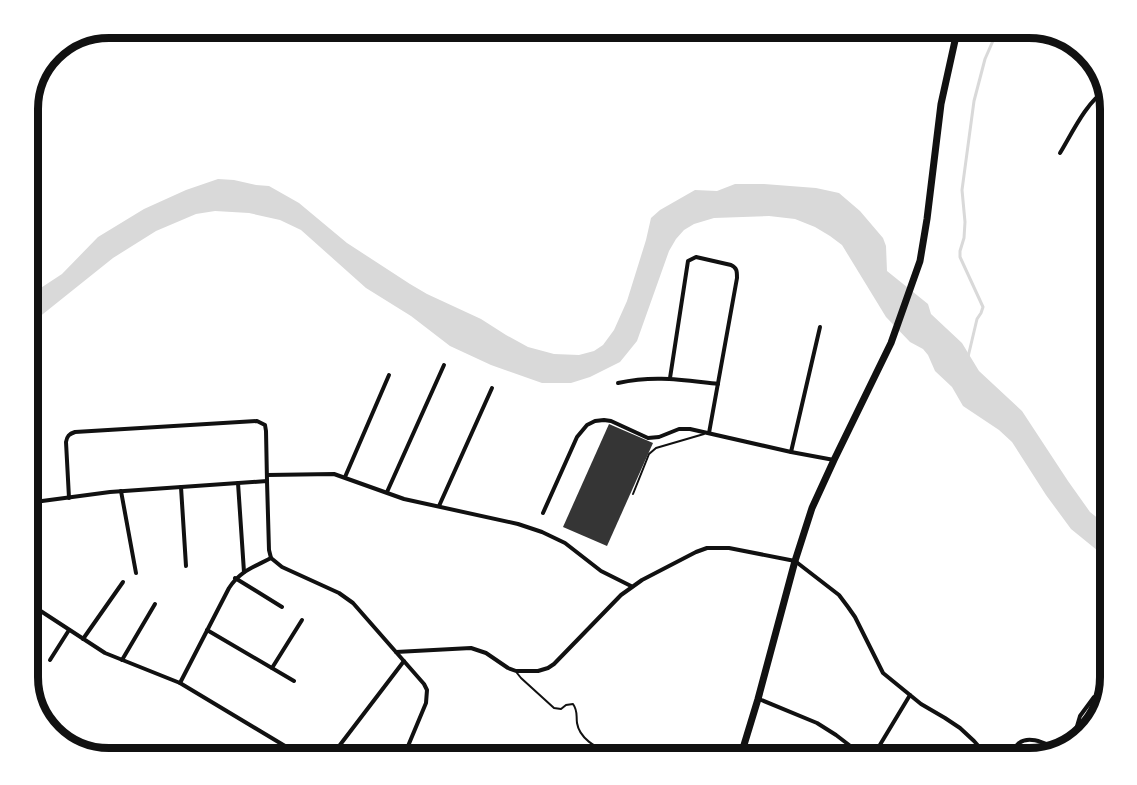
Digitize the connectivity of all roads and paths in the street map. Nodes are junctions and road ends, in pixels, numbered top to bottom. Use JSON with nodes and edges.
{"nodes":[{"id":1,"x":956,"y":38,"type":"edge"},
{"id":2,"x":1098,"y":96,"type":"edge"},
{"id":3,"x":1060,"y":153,"type":"dead end"},
{"id":4,"x":820,"y":327,"type":"dead end"},
{"id":5,"x":444,"y":365,"type":"dead end"},
{"id":6,"x":389,"y":375,"type":"dead end"},
{"id":7,"x":670,"y":378,"type":"junction"},
{"id":8,"x":618,"y":383,"type":"dead end"},
{"id":9,"x":718,"y":384,"type":"junction"},
{"id":10,"x":492,"y":388,"type":"dead end"},
{"id":11,"x":709,"y":433,"type":"junction"},
{"id":12,"x":791,"y":452,"type":"junction"},
{"id":13,"x":834,"y":460,"type":"junction"},
{"id":14,"x":267,"y":475,"type":"junction"},
{"id":15,"x":345,"y":477,"type":"junction"},
{"id":16,"x":267,"y":481,"type":"junction"},
{"id":17,"x":238,"y":483,"type":"junction"},
{"id":18,"x":181,"y":487,"type":"junction"},
{"id":19,"x":121,"y":491,"type":"junction"},
{"id":20,"x":387,"y":492,"type":"junction"},
{"id":21,"x":633,"y":494,"type":"dead end"},
{"id":22,"x":69,"y":498,"type":"junction"},
{"id":23,"x":38,"y":502,"type":"edge"},
{"id":24,"x":439,"y":506,"type":"junction"},
{"id":25,"x":543,"y":513,"type":"dead end"},
{"id":26,"x":272,"y":558,"type":"junction"},
{"id":27,"x":795,"y":561,"type":"junction"},
{"id":28,"x":186,"y":566,"type":"dead end"},
{"id":29,"x":244,"y":572,"type":"junction"},
{"id":30,"x":136,"y":573,"type":"dead end"},
{"id":31,"x":235,"y":578,"type":"junction"},
{"id":32,"x":123,"y":582,"type":"dead end"},
{"id":33,"x":631,"y":586,"type":"junction"},
{"id":34,"x":155,"y":604,"type":"dead end"},
{"id":35,"x":282,"y":607,"type":"dead end"},
{"id":36,"x":38,"y":609,"type":"edge"},
{"id":37,"x":302,"y":620,"type":"dead end"},
{"id":38,"x":69,"y":630,"type":"junction"},
{"id":39,"x":207,"y":630,"type":"junction"},
{"id":40,"x":83,"y":639,"type":"junction"},
{"id":41,"x":396,"y":652,"type":"junction"},
{"id":42,"x":50,"y":660,"type":"dead end"},
{"id":43,"x":122,"y":660,"type":"junction"},
{"id":44,"x":404,"y":660,"type":"junction"},
{"id":45,"x":272,"y":668,"type":"junction"},
{"id":46,"x":516,"y":672,"type":"junction"},
{"id":47,"x":294,"y":681,"type":"dead end"},
{"id":48,"x":180,"y":683,"type":"junction"},
{"id":49,"x":910,"y":695,"type":"junction"},
{"id":50,"x":1094,"y":697,"type":"dead end"},
{"id":51,"x":758,"y":699,"type":"junction"},
{"id":52,"x":1076,"y":729,"type":"edge"},
{"id":53,"x":1048,"y":745,"type":"edge"},
{"id":54,"x":288,"y":748,"type":"edge"},
{"id":55,"x":338,"y":748,"type":"edge"},
{"id":56,"x":407,"y":748,"type":"edge"},
{"id":57,"x":600,"y":748,"type":"edge"},
{"id":58,"x":744,"y":748,"type":"edge"},
{"id":59,"x":853,"y":748,"type":"edge"},
{"id":60,"x":878,"y":748,"type":"edge"},
{"id":61,"x":980,"y":748,"type":"edge"},
{"id":62,"x":1015,"y":748,"type":"edge"}],
"edges":[{"from":1,"to":13,"type":"highway"},
{"from":2,"to":3,"type":"street"},
{"from":4,"to":12,"type":"street"},
{"from":5,"to":20,"type":"street"},
{"from":6,"to":15,"type":"street"},
{"from":7,"to":8,"type":"street"},
{"from":7,"to":9,"type":"street"},
{"from":7,"to":9,"type":"street"},
{"from":9,"to":11,"type":"street"},
{"from":10,"to":24,"type":"street"},
{"from":11,"to":12,"type":"street"},
{"from":11,"to":21,"type":"lane"},
{"from":11,"to":25,"type":"street"},
{"from":12,"to":13,"type":"street"},
{"from":13,"to":27,"type":"highway"},
{"from":14,"to":15,"type":"street"},
{"from":14,"to":16,"type":"street"},
{"from":14,"to":22,"type":"street"},
{"from":15,"to":20,"type":"street"},
{"from":16,"to":17,"type":"street"},
{"from":16,"to":26,"type":"street"},
{"from":17,"to":18,"type":"street"},
{"from":17,"to":29,"type":"street"},
{"from":18,"to":19,"type":"street"},
{"from":18,"to":28,"type":"street"},
{"from":19,"to":22,"type":"street"},
{"from":19,"to":30,"type":"street"},
{"from":20,"to":24,"type":"street"},
{"from":22,"to":23,"type":"street"},
{"from":24,"to":33,"type":"street"},
{"from":26,"to":29,"type":"street"},
{"from":26,"to":41,"type":"street"},
{"from":27,"to":33,"type":"street"},
{"from":27,"to":49,"type":"street"},
{"from":27,"to":51,"type":"highway"},
{"from":29,"to":31,"type":"street"},
{"from":31,"to":35,"type":"street"},
{"from":31,"to":39,"type":"street"},
{"from":32,"to":40,"type":"street"},
{"from":33,"to":46,"type":"street"},
{"from":34,"to":43,"type":"street"},
{"from":36,"to":38,"type":"street"},
{"from":37,"to":45,"type":"street"},
{"from":38,"to":40,"type":"street"},
{"from":38,"to":42,"type":"street"},
{"from":39,"to":45,"type":"street"},
{"from":39,"to":48,"type":"street"},
{"from":40,"to":43,"type":"street"},
{"from":41,"to":44,"type":"street"},
{"from":41,"to":46,"type":"street"},
{"from":43,"to":48,"type":"street"},
{"from":44,"to":55,"type":"street"},
{"from":44,"to":56,"type":"street"},
{"from":45,"to":47,"type":"street"},
{"from":46,"to":57,"type":"lane"},
{"from":48,"to":54,"type":"street"},
{"from":49,"to":60,"type":"street"},
{"from":49,"to":61,"type":"street"},
{"from":50,"to":52,"type":"street"},
{"from":51,"to":58,"type":"highway"},
{"from":51,"to":59,"type":"street"},
{"from":53,"to":62,"type":"street"}]}
